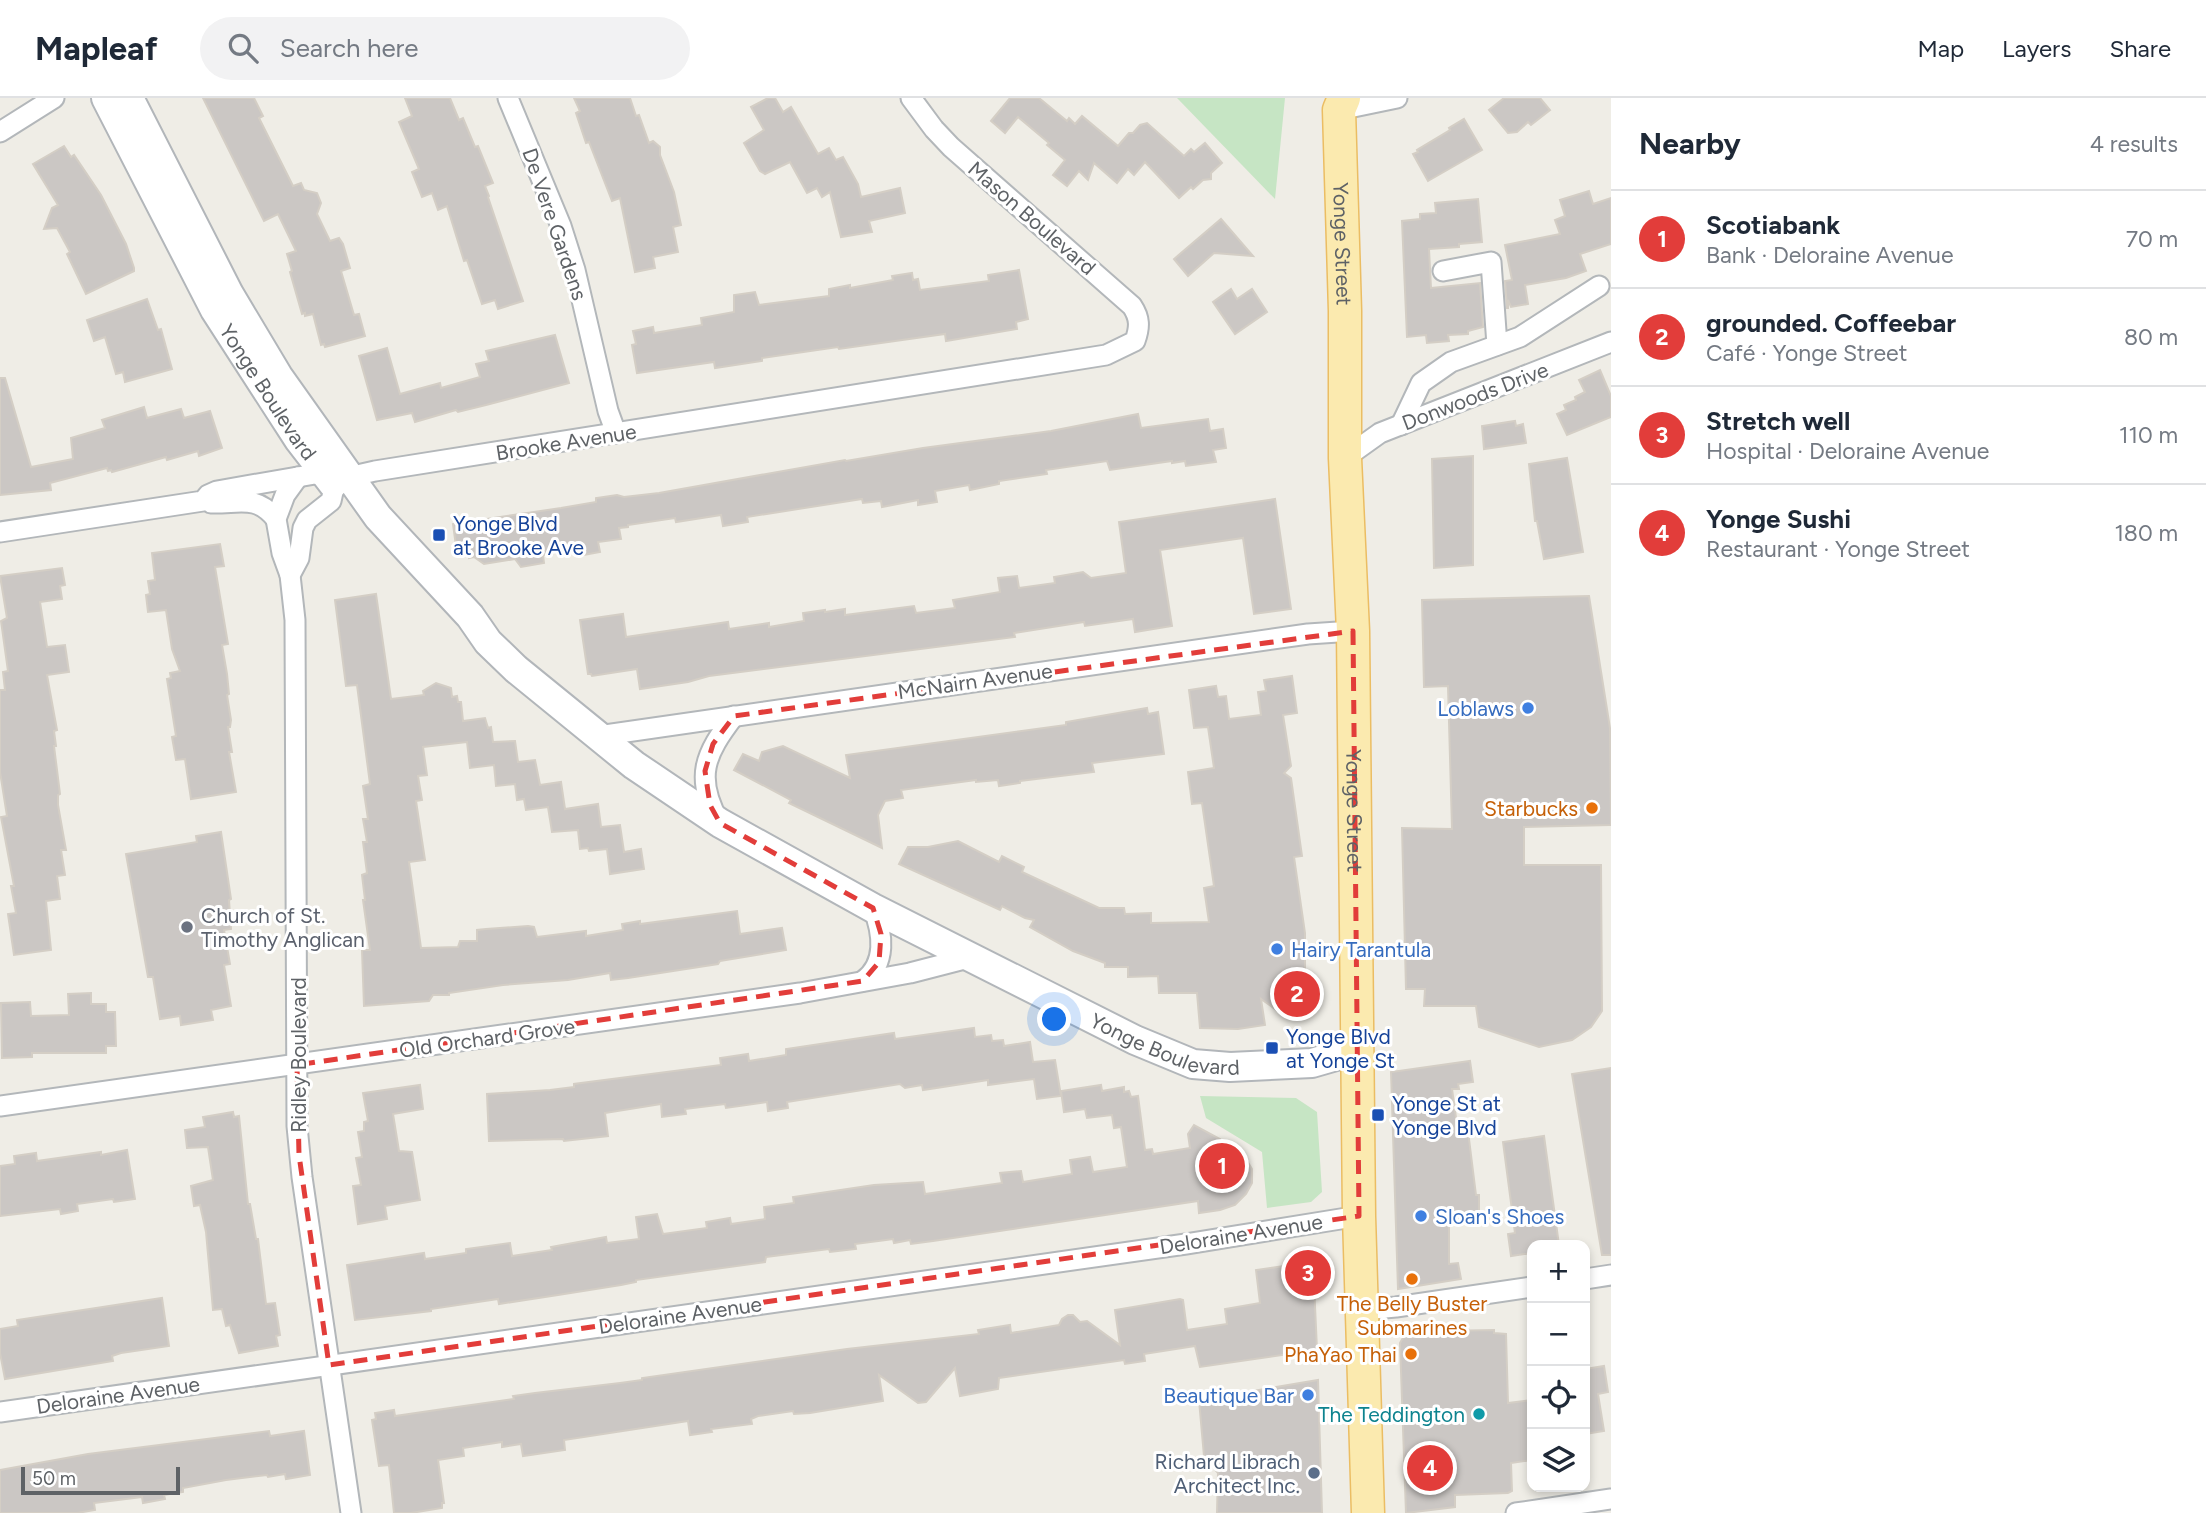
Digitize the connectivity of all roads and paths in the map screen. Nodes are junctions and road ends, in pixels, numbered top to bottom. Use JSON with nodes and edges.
{"nodes":[{"id":1,"x":54,"y":98,"type":"edge"},
{"id":2,"x":106,"y":98,"type":"edge"},
{"id":3,"x":129,"y":98,"type":"edge"},
{"id":4,"x":508,"y":98,"type":"edge"},
{"id":5,"x":911,"y":98,"type":"edge"},
{"id":6,"x":1397,"y":98,"type":"edge"},
{"id":7,"x":1338,"y":102,"type":"edge"},
{"id":8,"x":0,"y":132,"type":"edge"},
{"id":9,"x":1443,"y":271,"type":"dead end"},
{"id":10,"x":1599,"y":285,"type":"dead end"},
{"id":11,"x":1135,"y":341,"type":"joint"},
{"id":12,"x":1611,"y":342,"type":"edge"},
{"id":13,"x":1497,"y":345,"type":"junction"},
{"id":14,"x":1401,"y":425,"type":"junction"},
{"id":15,"x":616,"y":433,"type":"junction"},
{"id":16,"x":1345,"y":458,"type":"junction"},
{"id":17,"x":298,"y":477,"type":"junction"},
{"id":18,"x":340,"y":479,"type":"junction"},
{"id":19,"x":203,"y":501,"type":"junction"},
{"id":20,"x":276,"y":519,"type":"junction"},
{"id":21,"x":0,"y":532,"type":"edge"},
{"id":22,"x":290,"y":575,"type":"junction"},
{"id":23,"x":1353,"y":631,"type":"junction"},
{"id":24,"x":734,"y":716,"type":"junction"},
{"id":25,"x":598,"y":736,"type":"junction"},
{"id":26,"x":720,"y":823,"type":"junction"},
{"id":27,"x":873,"y":908,"type":"junction"},
{"id":28,"x":972,"y":957,"type":"junction"},
{"id":29,"x":863,"y":981,"type":"junction"},
{"id":30,"x":1357,"y":1050,"type":"junction"},
{"id":31,"x":297,"y":1065,"type":"junction"},
{"id":32,"x":0,"y":1106,"type":"edge"},
{"id":33,"x":1359,"y":1216,"type":"junction"},
{"id":34,"x":1611,"y":1275,"type":"edge"},
{"id":35,"x":1590,"y":1278,"type":"edge"},
{"id":36,"x":1527,"y":1288,"type":"edge"},
{"id":37,"x":1362,"y":1310,"type":"junction"},
{"id":38,"x":329,"y":1365,"type":"junction"},
{"id":39,"x":0,"y":1412,"type":"edge"},
{"id":40,"x":1611,"y":1499,"type":"edge"},
{"id":41,"x":351,"y":1513,"type":"edge"},
{"id":42,"x":1368,"y":1513,"type":"edge"},
{"id":43,"x":1516,"y":1513,"type":"edge"}],
"edges":[{"from":1,"to":8,"type":"street"},
{"from":2,"to":18,"type":"street","name":"Yonge Boulevard"},
{"from":3,"to":18,"type":"street","name":"Yonge Boulevard"},
{"from":4,"to":15,"type":"street","name":"De Vere Gardens"},
{"from":5,"to":11,"type":"street","name":"Mason Boulevard"},
{"from":6,"to":7,"type":"street"},
{"from":7,"to":16,"type":"main road","name":"Yonge Street"},
{"from":9,"to":13,"type":"street"},
{"from":10,"to":13,"type":"street"},
{"from":11,"to":15,"type":"street","name":"Brooke Avenue"},
{"from":12,"to":14,"type":"street","name":"Donwoods Drive"},
{"from":13,"to":14,"type":"street"},
{"from":14,"to":16,"type":"street","name":"Donwoods Drive"},
{"from":15,"to":18,"type":"street","name":"Brooke Avenue"},
{"from":16,"to":23,"type":"main road","name":"Yonge Street"},
{"from":17,"to":18,"type":"street","name":"Brooke Avenue"},
{"from":17,"to":19,"type":"street","name":"Brooke Avenue"},
{"from":17,"to":20,"type":"street"},
{"from":18,"to":22,"type":"street","name":"Ridley Boulevard"},
{"from":18,"to":25,"type":"street","name":"Yonge Boulevard"},
{"from":19,"to":20,"type":"street"},
{"from":19,"to":21,"type":"street","name":"Brooke Avenue"},
{"from":20,"to":22,"type":"street","name":"Ridley Boulevard"},
{"from":22,"to":31,"type":"street","name":"Ridley Boulevard"},
{"from":23,"to":24,"type":"street","name":"McNairn Avenue"},
{"from":23,"to":30,"type":"main road","name":"Yonge Street"},
{"from":24,"to":25,"type":"street","name":"McNairn Avenue"},
{"from":24,"to":26,"type":"street"},
{"from":25,"to":26,"type":"street","name":"Yonge Boulevard"},
{"from":26,"to":27,"type":"street","name":"Yonge Boulevard"},
{"from":27,"to":28,"type":"street","name":"Yonge Boulevard"},
{"from":27,"to":29,"type":"street"},
{"from":28,"to":29,"type":"street","name":"Old Orchard Grove"},
{"from":28,"to":30,"type":"street","name":"Yonge Boulevard"},
{"from":29,"to":31,"type":"street","name":"Old Orchard Grove"},
{"from":30,"to":33,"type":"main road","name":"Yonge Street"},
{"from":31,"to":32,"type":"street","name":"Old Orchard Grove"},
{"from":31,"to":38,"type":"street","name":"Ridley Boulevard"},
{"from":33,"to":37,"type":"main road","name":"Yonge Street"},
{"from":33,"to":38,"type":"street","name":"Deloraine Avenue"},
{"from":34,"to":35,"type":"street"},
{"from":36,"to":37,"type":"street"},
{"from":37,"to":42,"type":"main road","name":"Yonge Street"},
{"from":38,"to":39,"type":"street","name":"Deloraine Avenue"},
{"from":38,"to":41,"type":"street","name":"Ridley Boulevard"},
{"from":40,"to":43,"type":"street"}]}
